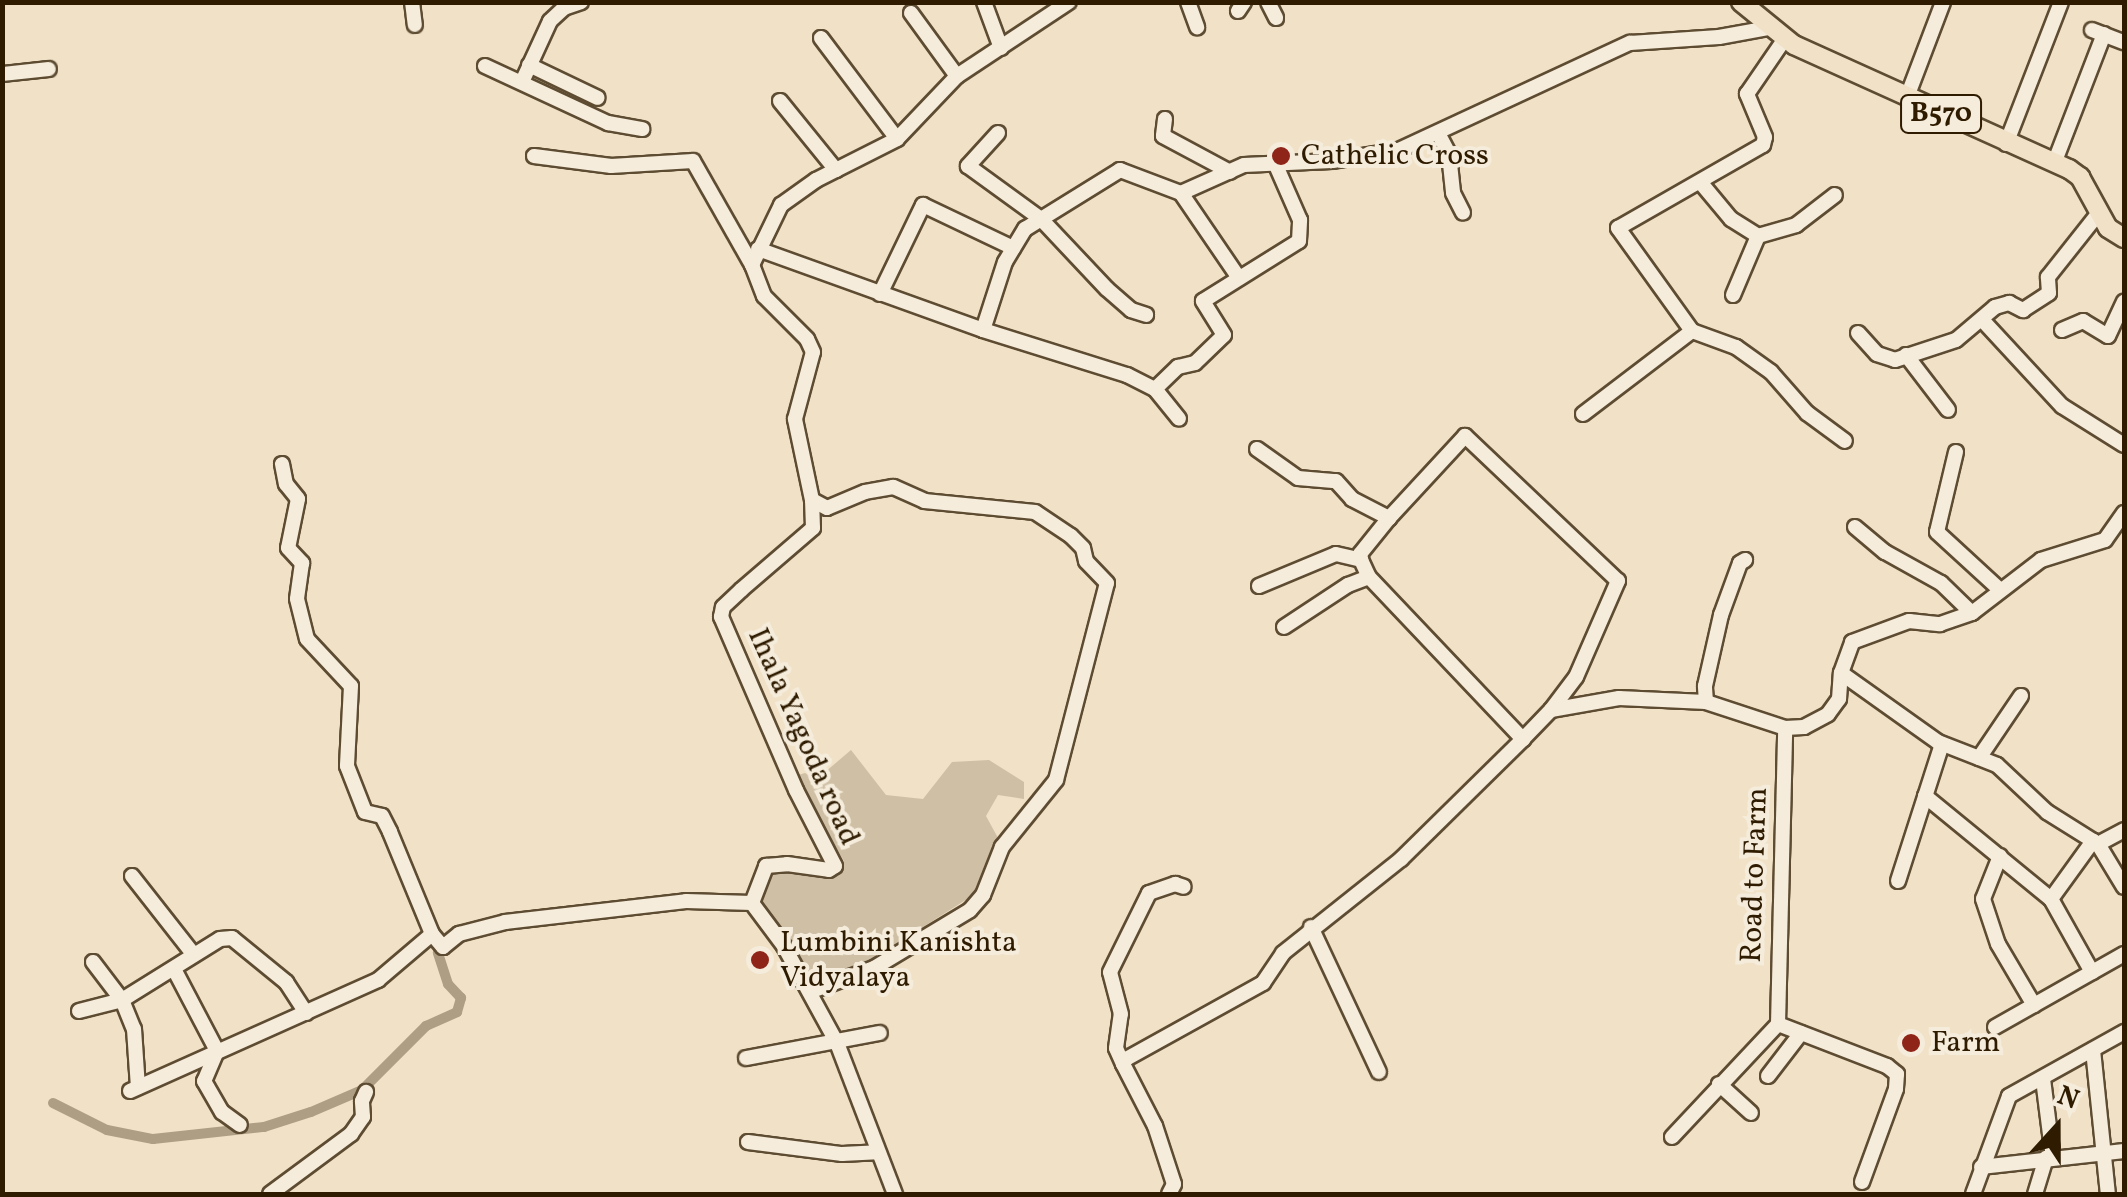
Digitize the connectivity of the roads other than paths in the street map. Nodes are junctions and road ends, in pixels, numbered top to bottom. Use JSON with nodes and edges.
{"nodes":[{"id":1,"x":412,"y":2,"type":"edge"},
{"id":2,"x":984,"y":2,"type":"edge"},
{"id":3,"x":1069,"y":2,"type":"edge"},
{"id":4,"x":1188,"y":2,"type":"edge"},
{"id":5,"x":1268,"y":2,"type":"edge"},
{"id":6,"x":1741,"y":2,"type":"edge"},
{"id":7,"x":1943,"y":2,"type":"edge"},
{"id":8,"x":2062,"y":2,"type":"edge"},
{"id":9,"x":572,"y":4,"type":"edge"},
{"id":10,"x":911,"y":13,"type":"dead end"},
{"id":11,"x":1276,"y":18,"type":"dead end"},
{"id":12,"x":415,"y":26,"type":"dead end"},
{"id":13,"x":1197,"y":27,"type":"dead end"},
{"id":14,"x":1776,"y":34,"type":"junction"},
{"id":15,"x":821,"y":38,"type":"dead end"},
{"id":16,"x":2124,"y":42,"type":"edge"},
{"id":17,"x":1001,"y":48,"type":"junction"},
{"id":18,"x":529,"y":65,"type":"junction"},
{"id":19,"x":485,"y":66,"type":"dead end"},
{"id":20,"x":49,"y":69,"type":"dead end"},
{"id":21,"x":2,"y":74,"type":"edge"},
{"id":22,"x":957,"y":76,"type":"junction"},
{"id":23,"x":522,"y":82,"type":"junction"},
{"id":24,"x":598,"y":98,"type":"dead end"},
{"id":25,"x":1907,"y":98,"type":"junction"},
{"id":26,"x":780,"y":101,"type":"dead end"},
{"id":27,"x":1165,"y":120,"type":"dead end"},
{"id":28,"x":642,"y":130,"type":"dead end"},
{"id":29,"x":998,"y":133,"type":"dead end"},
{"id":30,"x":1438,"y":133,"type":"junction"},
{"id":31,"x":897,"y":139,"type":"junction"},
{"id":32,"x":2006,"y":144,"type":"junction"},
{"id":33,"x":534,"y":156,"type":"dead end"},
{"id":34,"x":2054,"y":162,"type":"junction"},
{"id":35,"x":1275,"y":163,"type":"junction"},
{"id":36,"x":836,"y":170,"type":"junction"},
{"id":37,"x":1230,"y":172,"type":"junction"},
{"id":38,"x":1701,"y":183,"type":"junction"},
{"id":39,"x":1181,"y":193,"type":"junction"},
{"id":40,"x":1835,"y":194,"type":"dead end"},
{"id":41,"x":1462,"y":214,"type":"dead end"},
{"id":42,"x":2098,"y":214,"type":"junction"},
{"id":43,"x":1042,"y":219,"type":"junction"},
{"id":44,"x":1758,"y":236,"type":"junction"},
{"id":45,"x":2124,"y":238,"type":"edge"},
{"id":46,"x":1013,"y":248,"type":"junction"},
{"id":47,"x":758,"y":249,"type":"junction"},
{"id":48,"x":752,"y":264,"type":"junction"},
{"id":49,"x":1239,"y":278,"type":"junction"},
{"id":50,"x":880,"y":294,"type":"junction"},
{"id":51,"x":1734,"y":294,"type":"dead end"},
{"id":52,"x":2124,"y":302,"type":"edge"},
{"id":53,"x":1146,"y":315,"type":"dead end"},
{"id":54,"x":1986,"y":324,"type":"dead end"},
{"id":55,"x":983,"y":330,"type":"junction"},
{"id":56,"x":2062,"y":330,"type":"dead end"},
{"id":57,"x":1692,"y":331,"type":"junction"},
{"id":58,"x":1858,"y":333,"type":"dead end"},
{"id":59,"x":1906,"y":355,"type":"junction"},
{"id":60,"x":1154,"y":389,"type":"junction"},
{"id":61,"x":1948,"y":410,"type":"dead end"},
{"id":62,"x":1583,"y":414,"type":"dead end"},
{"id":63,"x":1179,"y":419,"type":"dead end"},
{"id":64,"x":1844,"y":441,"type":"dead end"},
{"id":65,"x":2124,"y":445,"type":"edge"},
{"id":66,"x":1257,"y":449,"type":"dead end"},
{"id":67,"x":1956,"y":452,"type":"dead end"},
{"id":68,"x":282,"y":464,"type":"dead end"},
{"id":69,"x":812,"y":500,"type":"junction"},
{"id":70,"x":2124,"y":514,"type":"edge"},
{"id":71,"x":1390,"y":518,"type":"junction"},
{"id":72,"x":1855,"y":527,"type":"dead end"},
{"id":73,"x":1361,"y":560,"type":"junction"},
{"id":74,"x":1745,"y":560,"type":"dead end"},
{"id":75,"x":1368,"y":578,"type":"junction"},
{"id":76,"x":1259,"y":586,"type":"dead end"},
{"id":77,"x":2000,"y":590,"type":"junction"},
{"id":78,"x":1972,"y":613,"type":"junction"},
{"id":79,"x":1284,"y":626,"type":"dead end"},
{"id":80,"x":1840,"y":673,"type":"junction"},
{"id":81,"x":2020,"y":696,"type":"dead end"},
{"id":82,"x":1706,"y":702,"type":"junction"},
{"id":83,"x":1550,"y":710,"type":"junction"},
{"id":84,"x":1785,"y":728,"type":"junction"},
{"id":85,"x":1523,"y":739,"type":"junction"},
{"id":86,"x":1942,"y":744,"type":"junction"},
{"id":87,"x":1978,"y":758,"type":"junction"},
{"id":88,"x":1925,"y":796,"type":"junction"},
{"id":89,"x":2124,"y":830,"type":"edge"},
{"id":90,"x":2096,"y":842,"type":"junction"},
{"id":91,"x":2000,"y":856,"type":"junction"},
{"id":92,"x":132,"y":876,"type":"dead end"},
{"id":93,"x":1898,"y":881,"type":"dead end"},
{"id":94,"x":1184,"y":888,"type":"dead end"},
{"id":95,"x":2124,"y":888,"type":"edge"},
{"id":96,"x":2051,"y":899,"type":"junction"},
{"id":97,"x":752,"y":903,"type":"junction"},
{"id":98,"x":1311,"y":927,"type":"junction"},
{"id":99,"x":432,"y":934,"type":"junction"},
{"id":100,"x":2124,"y":954,"type":"edge"},
{"id":101,"x":194,"y":955,"type":"junction"},
{"id":102,"x":92,"y":962,"type":"dead end"},
{"id":103,"x":174,"y":970,"type":"junction"},
{"id":104,"x":2092,"y":972,"type":"junction"},
{"id":105,"x":812,"y":991,"type":"junction"},
{"id":106,"x":122,"y":1000,"type":"junction"},
{"id":107,"x":2034,"y":1005,"type":"junction"},
{"id":108,"x":79,"y":1011,"type":"dead end"},
{"id":109,"x":306,"y":1013,"type":"junction"},
{"id":110,"x":1778,"y":1024,"type":"junction"},
{"id":111,"x":1995,"y":1027,"type":"dead end"},
{"id":112,"x":2124,"y":1032,"type":"edge"},
{"id":113,"x":1801,"y":1033,"type":"junction"},
{"id":114,"x":880,"y":1034,"type":"dead end"},
{"id":115,"x":837,"y":1043,"type":"junction"},
{"id":116,"x":2093,"y":1050,"type":"junction"},
{"id":117,"x":217,"y":1051,"type":"junction"},
{"id":118,"x":746,"y":1058,"type":"dead end"},
{"id":119,"x":1123,"y":1064,"type":"junction"},
{"id":120,"x":1379,"y":1072,"type":"dead end"},
{"id":121,"x":1768,"y":1076,"type":"dead end"},
{"id":122,"x":2043,"y":1079,"type":"junction"},
{"id":123,"x":1720,"y":1084,"type":"junction"},
{"id":124,"x":364,"y":1096,"type":"dead end"},
{"id":125,"x":1751,"y":1112,"type":"dead end"},
{"id":126,"x":240,"y":1125,"type":"dead end"},
{"id":127,"x":1672,"y":1137,"type":"dead end"},
{"id":128,"x":748,"y":1142,"type":"dead end"},
{"id":129,"x":2124,"y":1151,"type":"edge"},
{"id":130,"x":877,"y":1152,"type":"junction"},
{"id":131,"x":2105,"y":1154,"type":"junction"},
{"id":132,"x":2050,"y":1158,"type":"junction"},
{"id":133,"x":1981,"y":1167,"type":"junction"},
{"id":134,"x":1862,"y":1182,"type":"dead end"},
{"id":135,"x":270,"y":1194,"type":"edge"},
{"id":136,"x":895,"y":1194,"type":"edge"},
{"id":137,"x":1169,"y":1194,"type":"edge"},
{"id":138,"x":1973,"y":1194,"type":"edge"},
{"id":139,"x":2035,"y":1194,"type":"edge"},
{"id":140,"x":2108,"y":1194,"type":"edge"}],
"edges":[{"from":1,"to":12,"type":"street"},
{"from":2,"to":17,"type":"street"},
{"from":3,"to":17,"type":"street"},
{"from":4,"to":13,"type":"street"},
{"from":5,"to":11,"type":"street"},
{"from":6,"to":14,"type":"main road","number":"B570"},
{"from":7,"to":25,"type":"street"},
{"from":8,"to":32,"type":"street"},
{"from":9,"to":18,"type":"street"},
{"from":10,"to":22,"type":"street"},
{"from":14,"to":25,"type":"main road","number":"B570"},
{"from":14,"to":30,"type":"street"},
{"from":14,"to":38,"type":"street"},
{"from":15,"to":31,"type":"street"},
{"from":16,"to":34,"type":"street"},
{"from":17,"to":22,"type":"street"},
{"from":18,"to":23,"type":"street"},
{"from":18,"to":24,"type":"street"},
{"from":19,"to":23,"type":"street"},
{"from":20,"to":21,"type":"street"},
{"from":22,"to":31,"type":"street"},
{"from":23,"to":28,"type":"street"},
{"from":25,"to":32,"type":"main road","number":"B570"},
{"from":26,"to":36,"type":"street"},
{"from":27,"to":37,"type":"street"},
{"from":29,"to":43,"type":"street"},
{"from":30,"to":35,"type":"street"},
{"from":30,"to":41,"type":"street"},
{"from":31,"to":36,"type":"street"},
{"from":32,"to":34,"type":"main road","number":"B570"},
{"from":33,"to":48,"type":"street"},
{"from":34,"to":42,"type":"main road","number":"B570"},
{"from":35,"to":37,"type":"street"},
{"from":35,"to":49,"type":"street"},
{"from":36,"to":47,"type":"street"},
{"from":37,"to":39,"type":"street"},
{"from":38,"to":44,"type":"street"},
{"from":38,"to":57,"type":"street"},
{"from":39,"to":43,"type":"street"},
{"from":39,"to":49,"type":"street"},
{"from":40,"to":44,"type":"street"},
{"from":42,"to":45,"type":"main road","number":"B570"},
{"from":42,"to":59,"type":"street"},
{"from":43,"to":46,"type":"street"},
{"from":43,"to":53,"type":"street"},
{"from":44,"to":51,"type":"street"},
{"from":46,"to":50,"type":"street"},
{"from":46,"to":55,"type":"street"},
{"from":47,"to":48,"type":"street"},
{"from":47,"to":50,"type":"street"},
{"from":48,"to":69,"type":"street"},
{"from":49,"to":60,"type":"street"},
{"from":50,"to":55,"type":"street"},
{"from":52,"to":56,"type":"street"},
{"from":54,"to":65,"type":"street"},
{"from":55,"to":60,"type":"street"},
{"from":57,"to":62,"type":"street"},
{"from":57,"to":64,"type":"street"},
{"from":58,"to":59,"type":"street"},
{"from":59,"to":61,"type":"street"},
{"from":60,"to":63,"type":"street"},
{"from":66,"to":71,"type":"street"},
{"from":67,"to":77,"type":"street"},
{"from":68,"to":99,"type":"street"},
{"from":69,"to":97,"type":"street","name":"Ihala Yagoda road"},
{"from":69,"to":105,"type":"street"},
{"from":70,"to":77,"type":"street"},
{"from":71,"to":73,"type":"street"},
{"from":71,"to":83,"type":"street"},
{"from":72,"to":78,"type":"street"},
{"from":73,"to":75,"type":"street"},
{"from":73,"to":76,"type":"street"},
{"from":74,"to":82,"type":"street"},
{"from":75,"to":79,"type":"street"},
{"from":75,"to":85,"type":"street"},
{"from":77,"to":78,"type":"street"},
{"from":78,"to":80,"type":"street"},
{"from":80,"to":84,"type":"street"},
{"from":80,"to":86,"type":"street"},
{"from":81,"to":87,"type":"street"},
{"from":82,"to":83,"type":"street"},
{"from":82,"to":84,"type":"street"},
{"from":83,"to":85,"type":"street"},
{"from":84,"to":110,"type":"street","name":"Road to Farm"},
{"from":85,"to":98,"type":"street"},
{"from":86,"to":87,"type":"street"},
{"from":86,"to":88,"type":"street"},
{"from":87,"to":90,"type":"street"},
{"from":88,"to":91,"type":"street"},
{"from":88,"to":93,"type":"street"},
{"from":89,"to":90,"type":"street"},
{"from":90,"to":95,"type":"street"},
{"from":90,"to":96,"type":"street"},
{"from":91,"to":96,"type":"street"},
{"from":91,"to":107,"type":"street"},
{"from":92,"to":101,"type":"street"},
{"from":94,"to":119,"type":"street"},
{"from":96,"to":104,"type":"street"},
{"from":97,"to":99,"type":"street"},
{"from":97,"to":105,"type":"street"},
{"from":98,"to":119,"type":"street"},
{"from":98,"to":120,"type":"street"},
{"from":99,"to":109,"type":"street"},
{"from":100,"to":104,"type":"street"},
{"from":101,"to":103,"type":"street"},
{"from":101,"to":109,"type":"street"},
{"from":102,"to":106,"type":"street"},
{"from":103,"to":106,"type":"street"},
{"from":103,"to":117,"type":"street"},
{"from":104,"to":107,"type":"street"},
{"from":105,"to":115,"type":"street"},
{"from":106,"to":108,"type":"street"},
{"from":106,"to":117,"type":"street"},
{"from":107,"to":111,"type":"street"},
{"from":109,"to":117,"type":"street"},
{"from":110,"to":113,"type":"street"},
{"from":110,"to":123,"type":"street"},
{"from":112,"to":116,"type":"street"},
{"from":113,"to":121,"type":"street"},
{"from":113,"to":134,"type":"street"},
{"from":114,"to":115,"type":"street"},
{"from":115,"to":118,"type":"street"},
{"from":115,"to":130,"type":"street"},
{"from":116,"to":122,"type":"street"},
{"from":116,"to":131,"type":"street"},
{"from":117,"to":126,"type":"street"},
{"from":119,"to":137,"type":"street"},
{"from":122,"to":132,"type":"street"},
{"from":122,"to":133,"type":"street"},
{"from":123,"to":125,"type":"street"},
{"from":123,"to":127,"type":"street"},
{"from":124,"to":135,"type":"street"},
{"from":128,"to":130,"type":"street"},
{"from":129,"to":131,"type":"street"},
{"from":130,"to":136,"type":"street"},
{"from":131,"to":132,"type":"street"},
{"from":131,"to":140,"type":"street"},
{"from":132,"to":133,"type":"street"},
{"from":132,"to":139,"type":"street"},
{"from":133,"to":138,"type":"street"}]}
